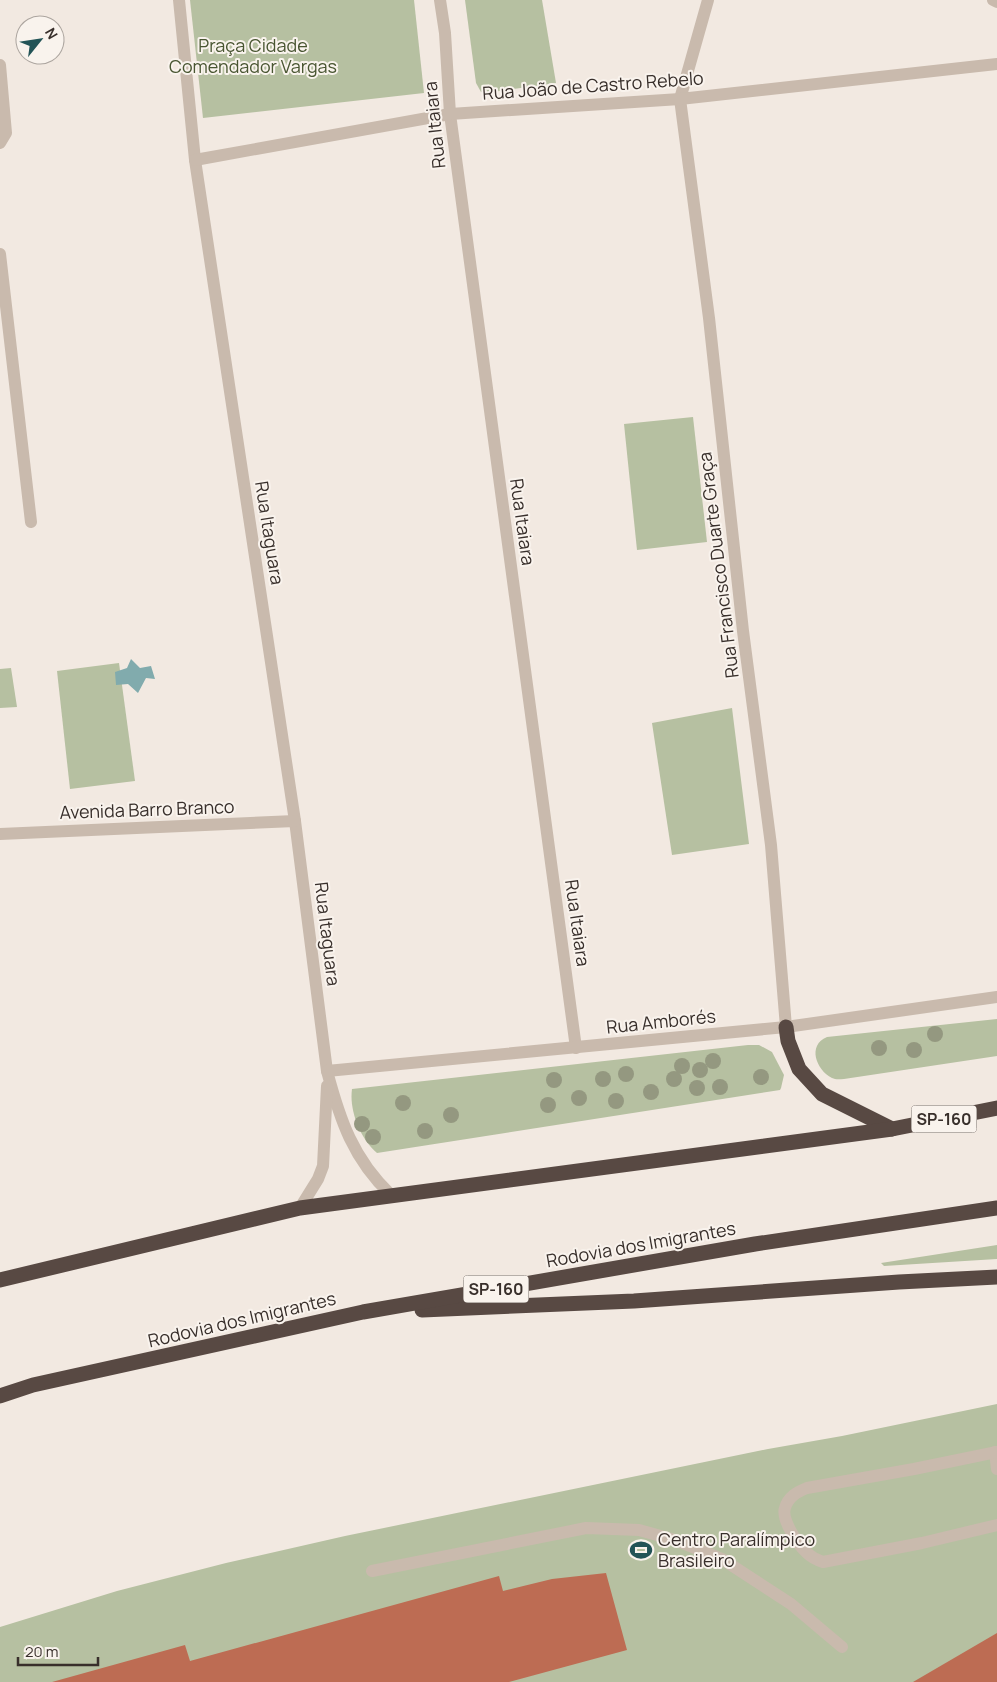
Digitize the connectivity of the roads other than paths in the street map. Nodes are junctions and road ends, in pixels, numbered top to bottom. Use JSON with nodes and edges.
{"nodes":[{"id":1,"x":179,"y":0,"type":"edge"},
{"id":2,"x":440,"y":0,"type":"edge"},
{"id":3,"x":708,"y":0,"type":"edge"},
{"id":4,"x":993,"y":0,"type":"edge"},
{"id":5,"x":997,"y":2,"type":"edge"},
{"id":6,"x":997,"y":64,"type":"edge"},
{"id":7,"x":0,"y":65,"type":"edge"},
{"id":8,"x":680,"y":99,"type":"junction"},
{"id":9,"x":450,"y":114,"type":"junction"},
{"id":10,"x":3,"y":138,"type":"edge"},
{"id":11,"x":195,"y":160,"type":"junction"},
{"id":12,"x":0,"y":254,"type":"edge"},
{"id":13,"x":31,"y":522,"type":"dead end"},
{"id":14,"x":295,"y":821,"type":"junction"},
{"id":15,"x":0,"y":834,"type":"edge"},
{"id":16,"x":997,"y":997,"type":"edge"},
{"id":17,"x":786,"y":1027,"type":"junction"},
{"id":18,"x":576,"y":1048,"type":"junction"},
{"id":19,"x":328,"y":1071,"type":"junction"},
{"id":20,"x":997,"y":1108,"type":"edge"},
{"id":21,"x":892,"y":1129,"type":"junction"},
{"id":22,"x":391,"y":1196,"type":"junction"},
{"id":23,"x":300,"y":1208,"type":"junction"},
{"id":24,"x":997,"y":1208,"type":"edge"},
{"id":25,"x":997,"y":1277,"type":"edge"},
{"id":26,"x":0,"y":1280,"type":"edge"},
{"id":27,"x":363,"y":1312,"type":"junction"},
{"id":28,"x":0,"y":1396,"type":"edge"},
{"id":29,"x":996,"y":1452,"type":"edge"},
{"id":30,"x":997,"y":1469,"type":"edge"},
{"id":31,"x":997,"y":1525,"type":"edge"},
{"id":32,"x":372,"y":1571,"type":"dead end"},
{"id":33,"x":842,"y":1646,"type":"dead end"}],
"edges":[{"from":1,"to":11,"type":"street","name":"Rua Itaguara"},
{"from":2,"to":9,"type":"street","name":"Rua Itaiara"},
{"from":3,"to":8,"type":"street"},
{"from":4,"to":5,"type":"street"},
{"from":6,"to":8,"type":"street","name":"Rua João de Castro Rebelo"},
{"from":7,"to":10,"type":"street"},
{"from":8,"to":9,"type":"street","name":"Rua João de Castro Rebelo"},
{"from":8,"to":17,"type":"street","name":"Rua Francisco Duarte Graça"},
{"from":9,"to":11,"type":"street","name":"Rua João de Castro Rebelo"},
{"from":9,"to":18,"type":"street","name":"Rua Itaiara"},
{"from":11,"to":14,"type":"street","name":"Rua Itaguara"},
{"from":12,"to":13,"type":"street"},
{"from":14,"to":15,"type":"street","name":"Avenida Barro Branco"},
{"from":14,"to":19,"type":"street","name":"Rua Itaguara"},
{"from":16,"to":17,"type":"street","name":"Rua Amborés"},
{"from":17,"to":18,"type":"street","name":"Rua Amborés"},
{"from":17,"to":21,"type":"highway"},
{"from":18,"to":19,"type":"street","name":"Rua Amborés"},
{"from":19,"to":22,"type":"street","name":"Rua Itaguara"},
{"from":19,"to":23,"type":"street","name":"Rua Itaguara"},
{"from":20,"to":21,"type":"highway","number":"SP-160"},
{"from":21,"to":22,"type":"highway","number":"SP-160"},
{"from":22,"to":23,"type":"highway","number":"SP-160"},
{"from":23,"to":26,"type":"highway","number":"SP-160"},
{"from":24,"to":27,"type":"highway","name":"Rodovia dos Imigrantes","number":"SP-160"},
{"from":25,"to":27,"type":"highway"},
{"from":27,"to":28,"type":"highway","name":"Rodovia dos Imigrantes","number":"SP-160"},
{"from":29,"to":30,"type":"street"},
{"from":29,"to":31,"type":"street"},
{"from":32,"to":33,"type":"street"}]}
